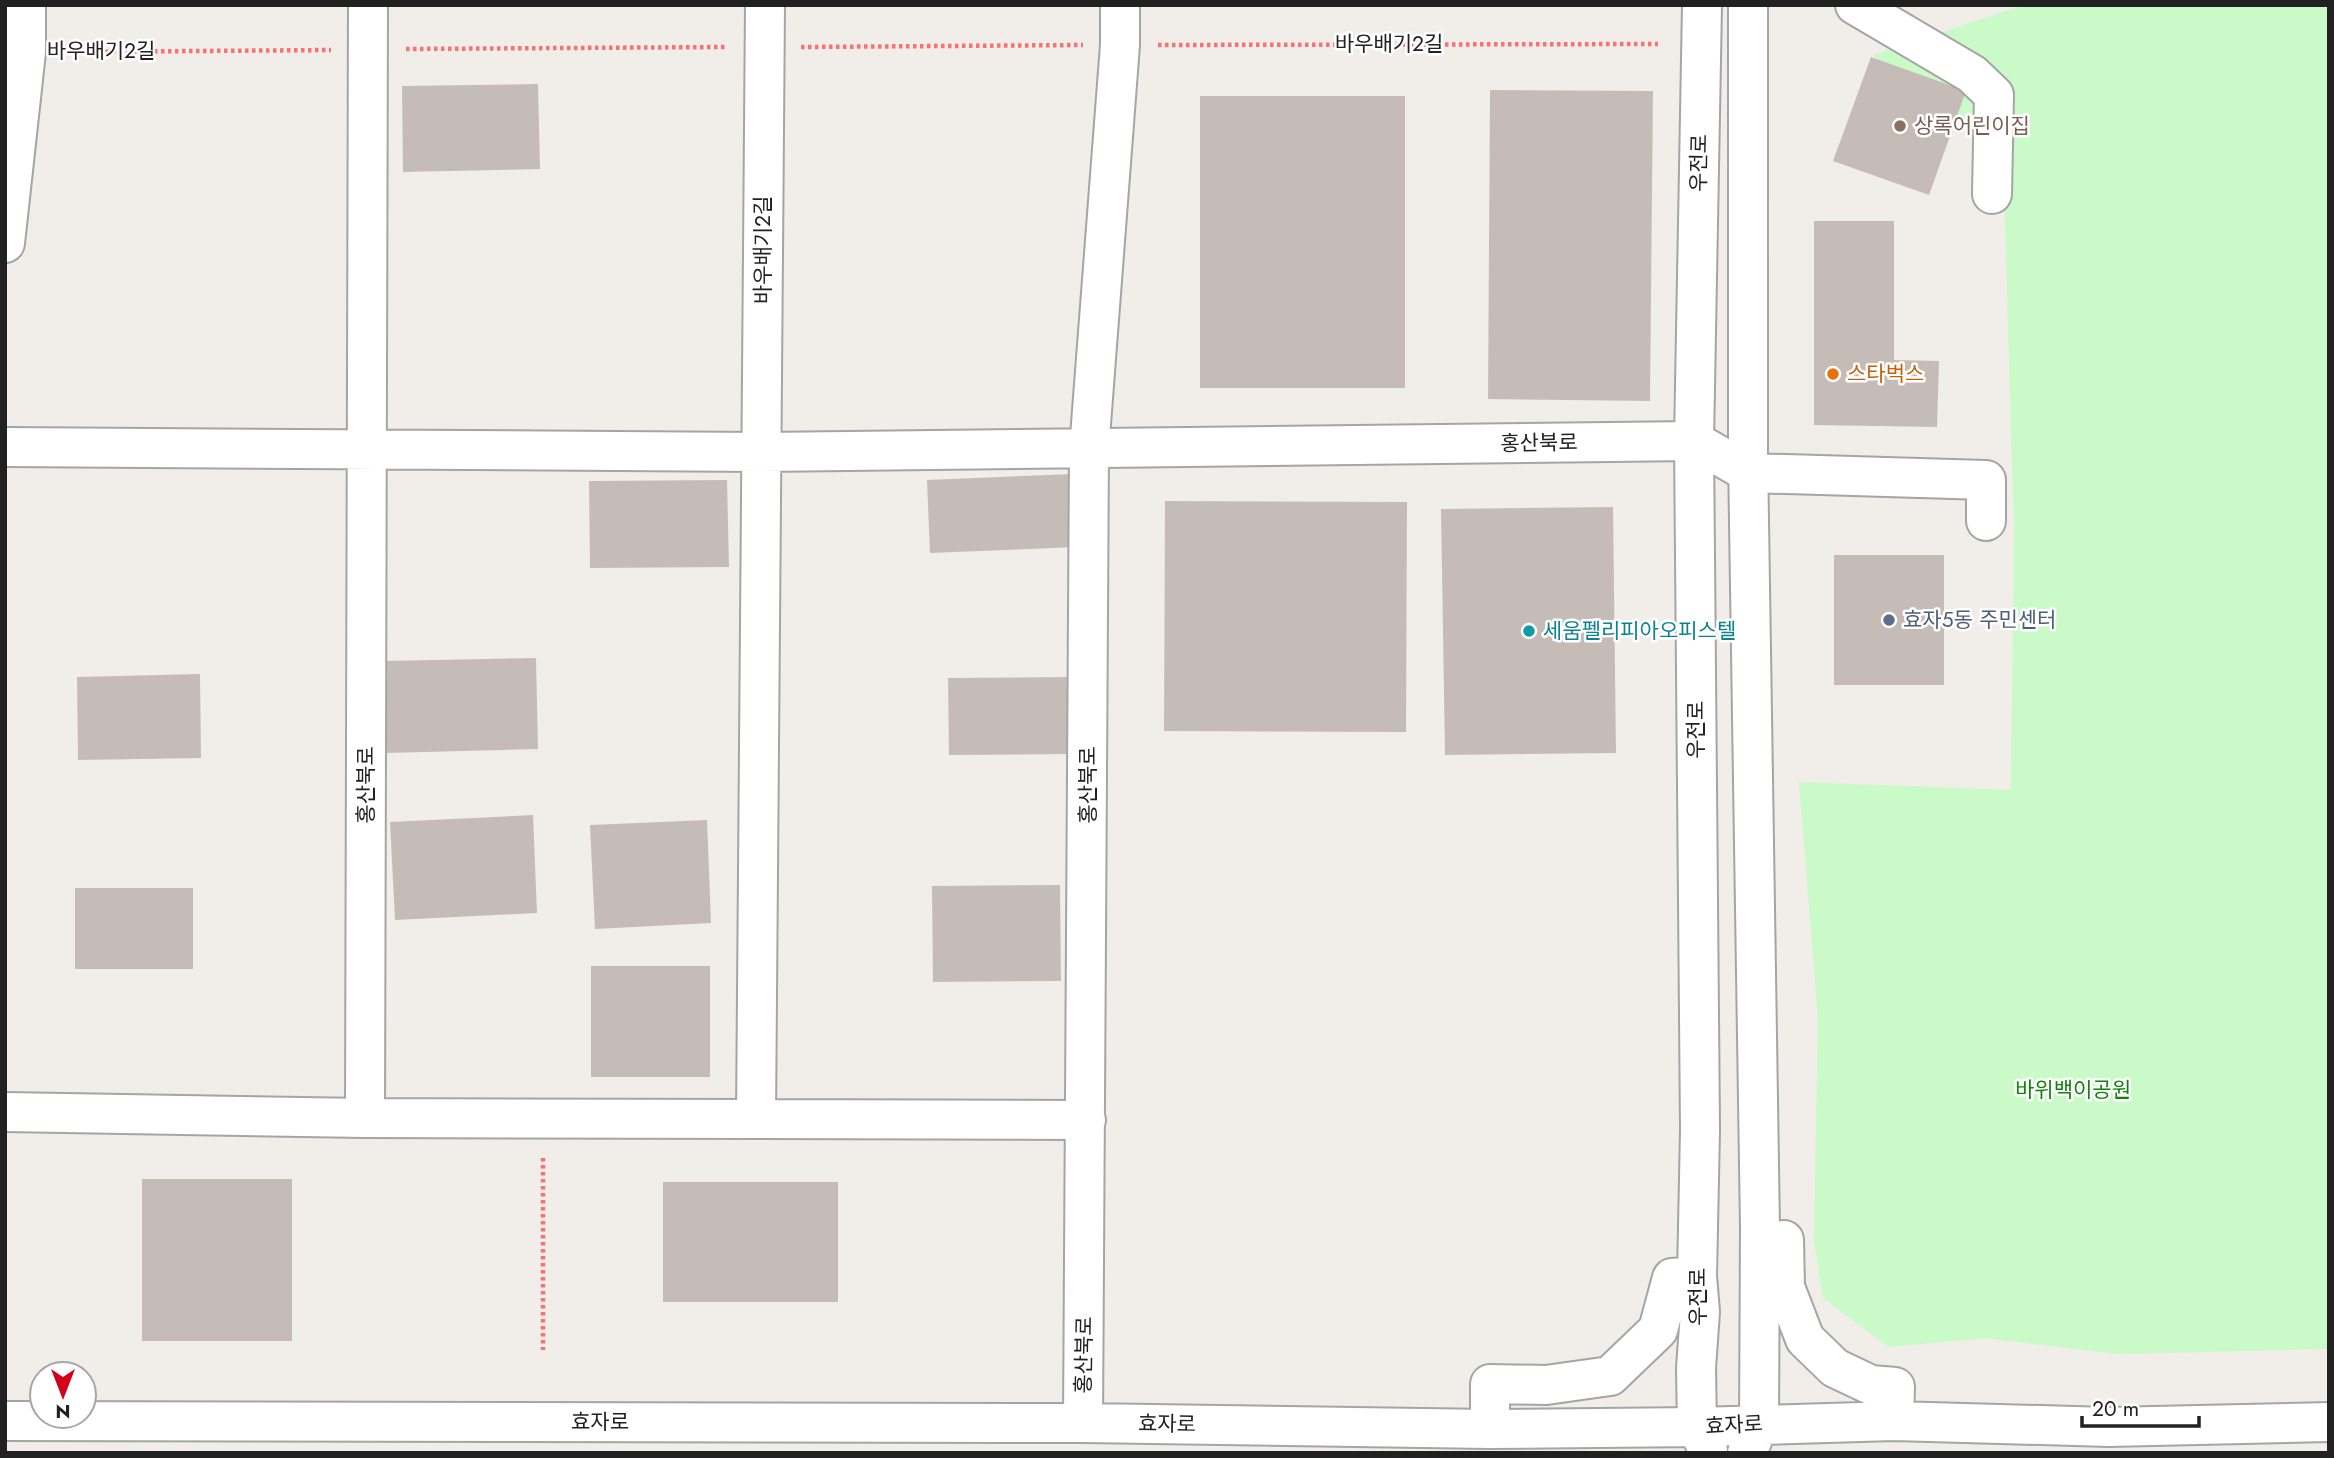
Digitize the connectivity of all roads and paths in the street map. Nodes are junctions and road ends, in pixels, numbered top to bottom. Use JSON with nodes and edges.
{"nodes":[{"id":1,"x":26,"y":5,"type":"edge"},
{"id":2,"x":368,"y":5,"type":"edge"},
{"id":3,"x":765,"y":5,"type":"edge"},
{"id":4,"x":1120,"y":5,"type":"edge"},
{"id":5,"x":1702,"y":5,"type":"edge"},
{"id":6,"x":1748,"y":5,"type":"edge"},
{"id":7,"x":1855,"y":5,"type":"edge"},
{"id":8,"x":1658,"y":44,"type":"dead end"},
{"id":9,"x":1120,"y":45,"type":"junction"},
{"id":10,"x":764,"y":47,"type":"junction"},
{"id":11,"x":368,"y":49,"type":"junction"},
{"id":12,"x":26,"y":52,"type":"junction"},
{"id":13,"x":1992,"y":194,"type":"dead end"},
{"id":14,"x":5,"y":243,"type":"edge"},
{"id":15,"x":1694,"y":441,"type":"junction"},
{"id":16,"x":5,"y":447,"type":"edge"},
{"id":17,"x":1089,"y":450,"type":"junction"},
{"id":18,"x":367,"y":451,"type":"junction"},
{"id":19,"x":762,"y":452,"type":"junction"},
{"id":20,"x":1749,"y":473,"type":"junction"},
{"id":21,"x":1986,"y":521,"type":"dead end"},
{"id":22,"x":5,"y":1112,"type":"edge"},
{"id":23,"x":365,"y":1118,"type":"junction"},
{"id":24,"x":757,"y":1119,"type":"junction"},
{"id":25,"x":1086,"y":1120,"type":"junction"},
{"id":26,"x":542,"y":1157,"type":"dead end"},
{"id":27,"x":1760,"y":1229,"type":"junction"},
{"id":28,"x":1698,"y":1276,"type":"junction"},
{"id":29,"x":542,"y":1350,"type":"dead end"},
{"id":30,"x":5,"y":1421,"type":"edge"},
{"id":31,"x":1894,"y":1422,"type":"junction"},
{"id":32,"x":2329,"y":1422,"type":"edge"},
{"id":33,"x":1083,"y":1423,"type":"junction"},
{"id":34,"x":1490,"y":1429,"type":"junction"},
{"id":35,"x":1753,"y":1438,"type":"edge"},
{"id":36,"x":1703,"y":1440,"type":"edge"}],
"edges":[{"from":1,"to":12,"type":"street"},
{"from":2,"to":11,"type":"street"},
{"from":3,"to":10,"type":"street","name":"바우배기2길"},
{"from":4,"to":9,"type":"street"},
{"from":5,"to":15,"type":"street","name":"우전로"},
{"from":6,"to":20,"type":"street"},
{"from":7,"to":13,"type":"street"},
{"from":8,"to":9,"type":"path","name":"바우배기2길"},
{"from":9,"to":10,"type":"path","name":"바우배기2길"},
{"from":9,"to":17,"type":"street"},
{"from":10,"to":11,"type":"path","name":"바우배기2길"},
{"from":10,"to":19,"type":"street","name":"바우배기2길"},
{"from":11,"to":12,"type":"path","name":"바우배기2길"},
{"from":11,"to":18,"type":"street"},
{"from":12,"to":14,"type":"street","name":"바우배기2길"},
{"from":15,"to":17,"type":"street","name":"홍산북로"},
{"from":15,"to":20,"type":"street"},
{"from":15,"to":28,"type":"street","name":"우전로"},
{"from":16,"to":18,"type":"street","name":"홍산북로"},
{"from":17,"to":19,"type":"street","name":"홍산북로"},
{"from":17,"to":25,"type":"street","name":"홍산북로"},
{"from":18,"to":19,"type":"street","name":"홍산북로"},
{"from":18,"to":23,"type":"street","name":"홍산북로"},
{"from":19,"to":24,"type":"street"},
{"from":20,"to":21,"type":"street"},
{"from":20,"to":27,"type":"street"},
{"from":22,"to":23,"type":"street"},
{"from":23,"to":24,"type":"street"},
{"from":24,"to":25,"type":"street"},
{"from":25,"to":33,"type":"street","name":"홍산북로"},
{"from":26,"to":29,"type":"path"},
{"from":27,"to":31,"type":"street"},
{"from":27,"to":35,"type":"street"},
{"from":28,"to":34,"type":"street"},
{"from":28,"to":36,"type":"street","name":"우전로"},
{"from":30,"to":33,"type":"street","name":"효자로"},
{"from":31,"to":32,"type":"street","name":"효자로"},
{"from":31,"to":35,"type":"street","name":"효자로"},
{"from":33,"to":34,"type":"street","name":"효자로"},
{"from":34,"to":36,"type":"street","name":"효자로"},
{"from":35,"to":36,"type":"street","name":"효자로"}]}
